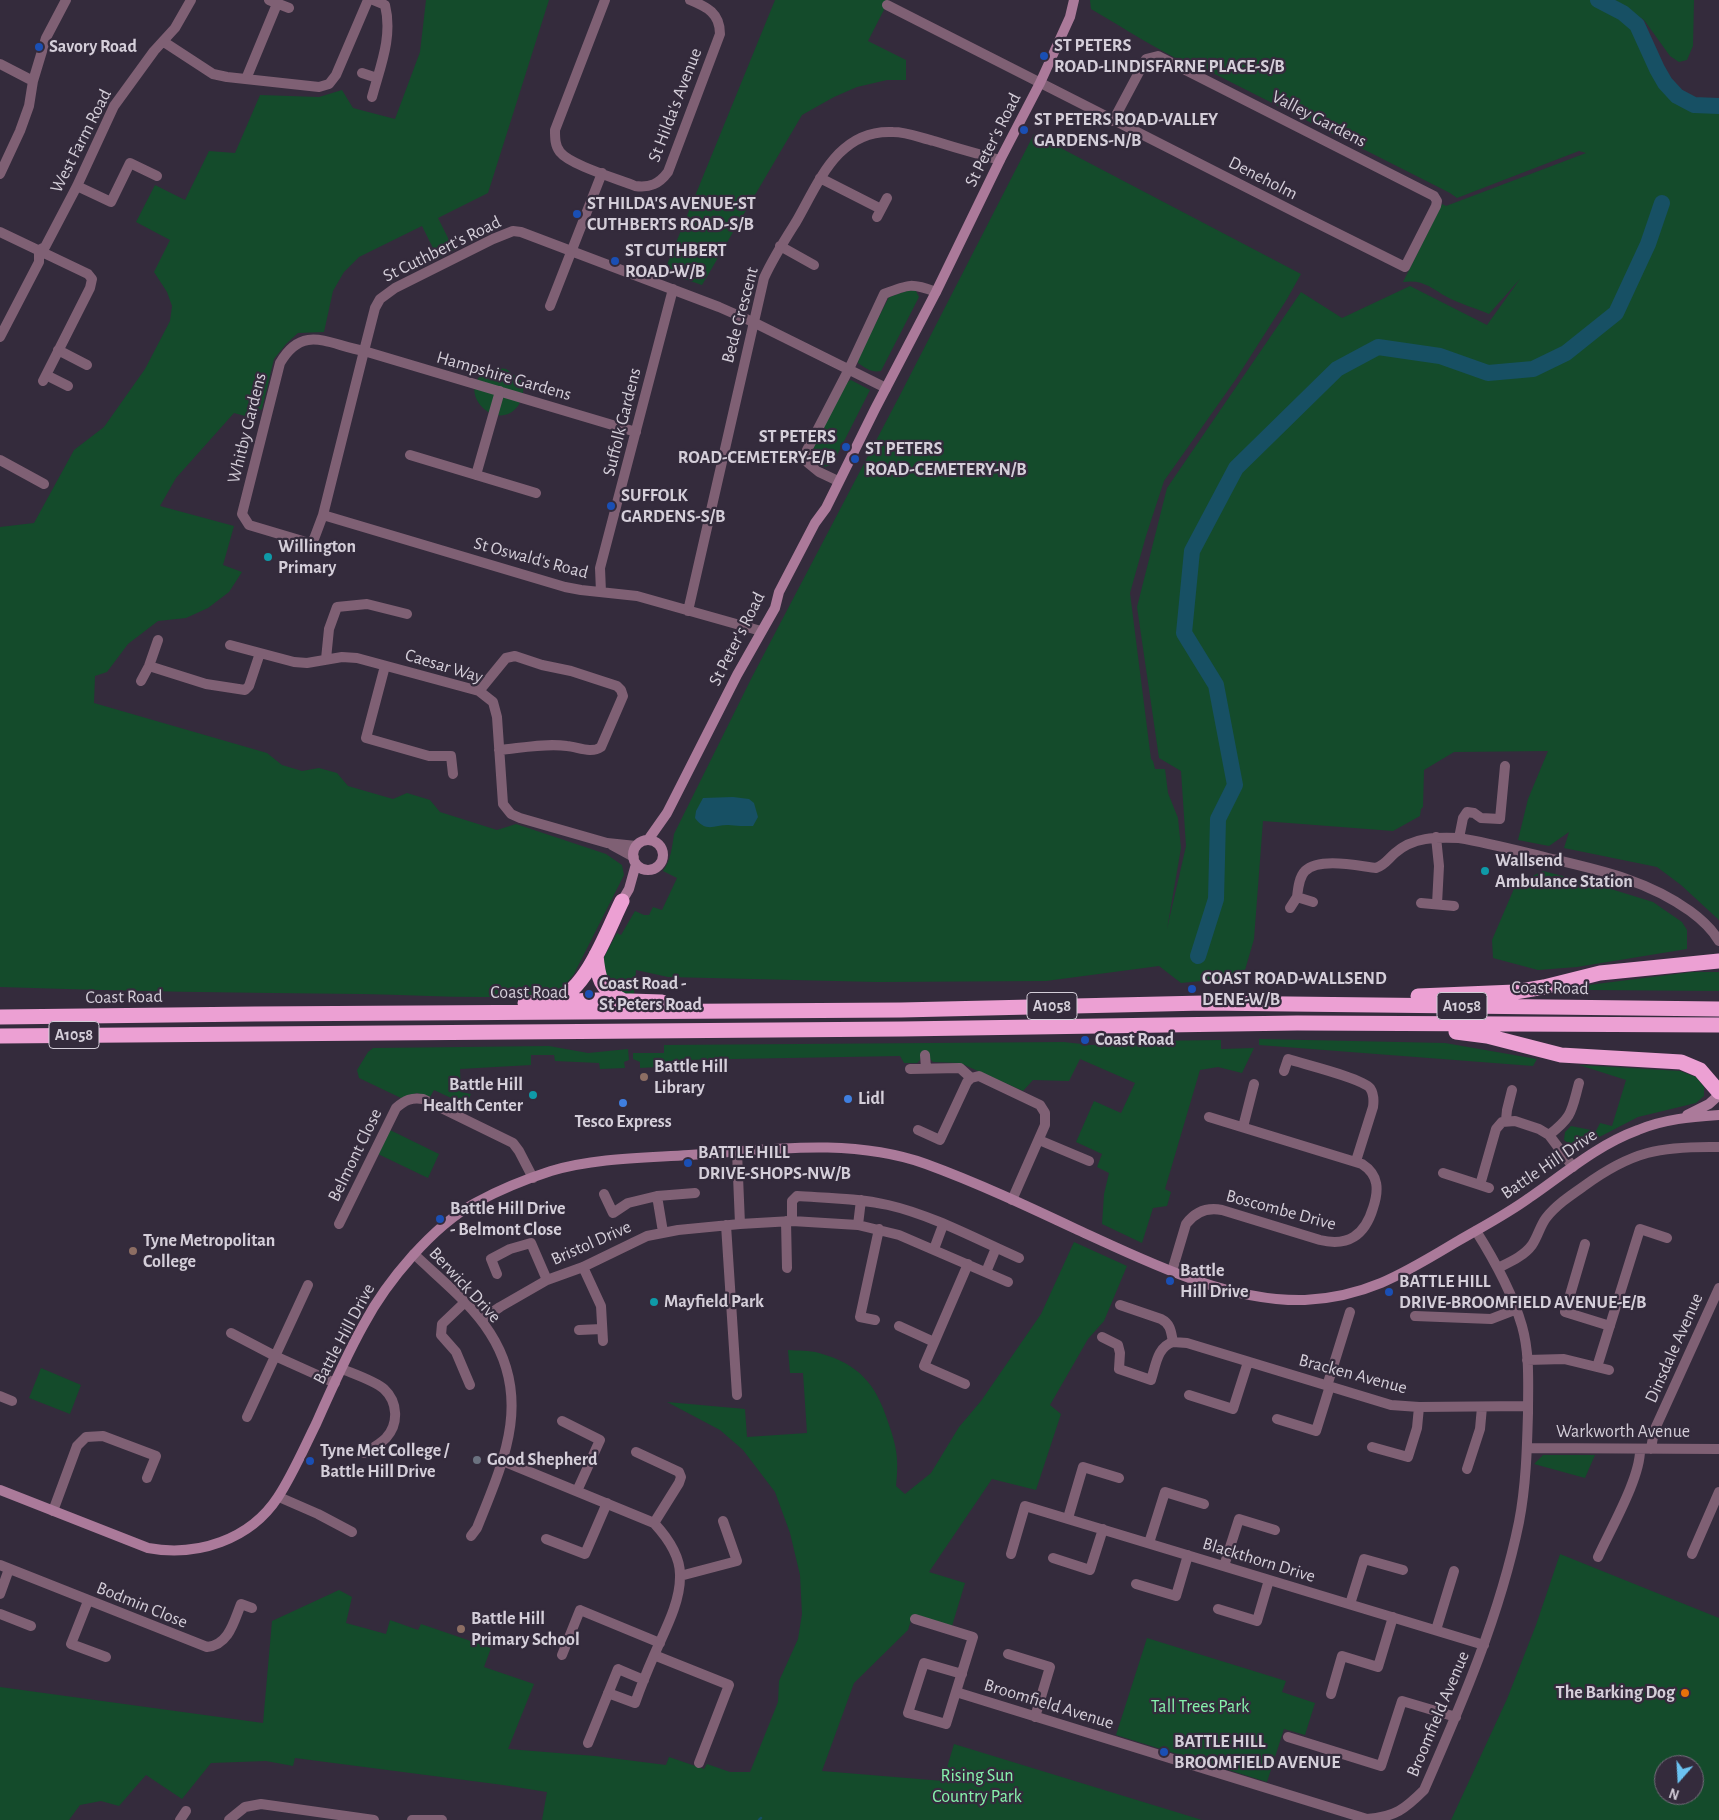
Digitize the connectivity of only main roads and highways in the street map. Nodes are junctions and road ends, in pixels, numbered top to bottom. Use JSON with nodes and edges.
{"nodes":[{"id":1,"x":625,"y":895,"type":"road end"},
{"id":2,"x":596,"y":955,"type":"junction"},
{"id":3,"x":1719,"y":961,"type":"edge"},
{"id":4,"x":622,"y":1000,"type":"junction"},
{"id":5,"x":552,"y":1001,"type":"junction"},
{"id":6,"x":1204,"y":1003,"type":"junction"},
{"id":7,"x":0,"y":1008,"type":"edge"},
{"id":8,"x":1719,"y":1009,"type":"edge"},
{"id":9,"x":901,"y":1010,"type":"junction"},
{"id":10,"x":255,"y":1014,"type":"junction"},
{"id":11,"x":139,"y":1015,"type":"junction"},
{"id":12,"x":0,"y":1017,"type":"edge"},
{"id":13,"x":1297,"y":1023,"type":"junction"},
{"id":14,"x":1719,"y":1025,"type":"edge"},
{"id":15,"x":148,"y":1035,"type":"junction"},
{"id":16,"x":0,"y":1036,"type":"edge"},
{"id":17,"x":0,"y":1046,"type":"edge"},
{"id":18,"x":1719,"y":1093,"type":"edge"}],
"edges":[{"from":1,"to":2,"type":"highway"},
{"from":2,"to":4,"type":"highway"},
{"from":2,"to":5,"type":"highway"},
{"from":3,"to":6,"type":"highway"},
{"from":4,"to":5,"type":"highway"},
{"from":4,"to":9,"type":"highway"},
{"from":5,"to":10,"type":"highway"},
{"from":6,"to":8,"type":"highway","name":"Coast Road","number":"A1058"},
{"from":6,"to":9,"type":"highway","name":"Coast Road","number":"A1058"},
{"from":7,"to":11,"type":"highway"},
{"from":9,"to":10,"type":"highway","name":"Coast Road","number":"A1058"},
{"from":10,"to":11,"type":"highway","name":"Coast Road","number":"A1058"},
{"from":11,"to":12,"type":"highway","name":"Coast Road","number":"A1058"},
{"from":13,"to":14,"type":"highway","name":"Coast Road","number":"A1058"},
{"from":13,"to":15,"type":"highway","name":"Coast Road","number":"A1058"},
{"from":13,"to":18,"type":"highway"},
{"from":15,"to":16,"type":"highway","name":"Coast Road","number":"A1058"},
{"from":15,"to":17,"type":"highway"}]}
